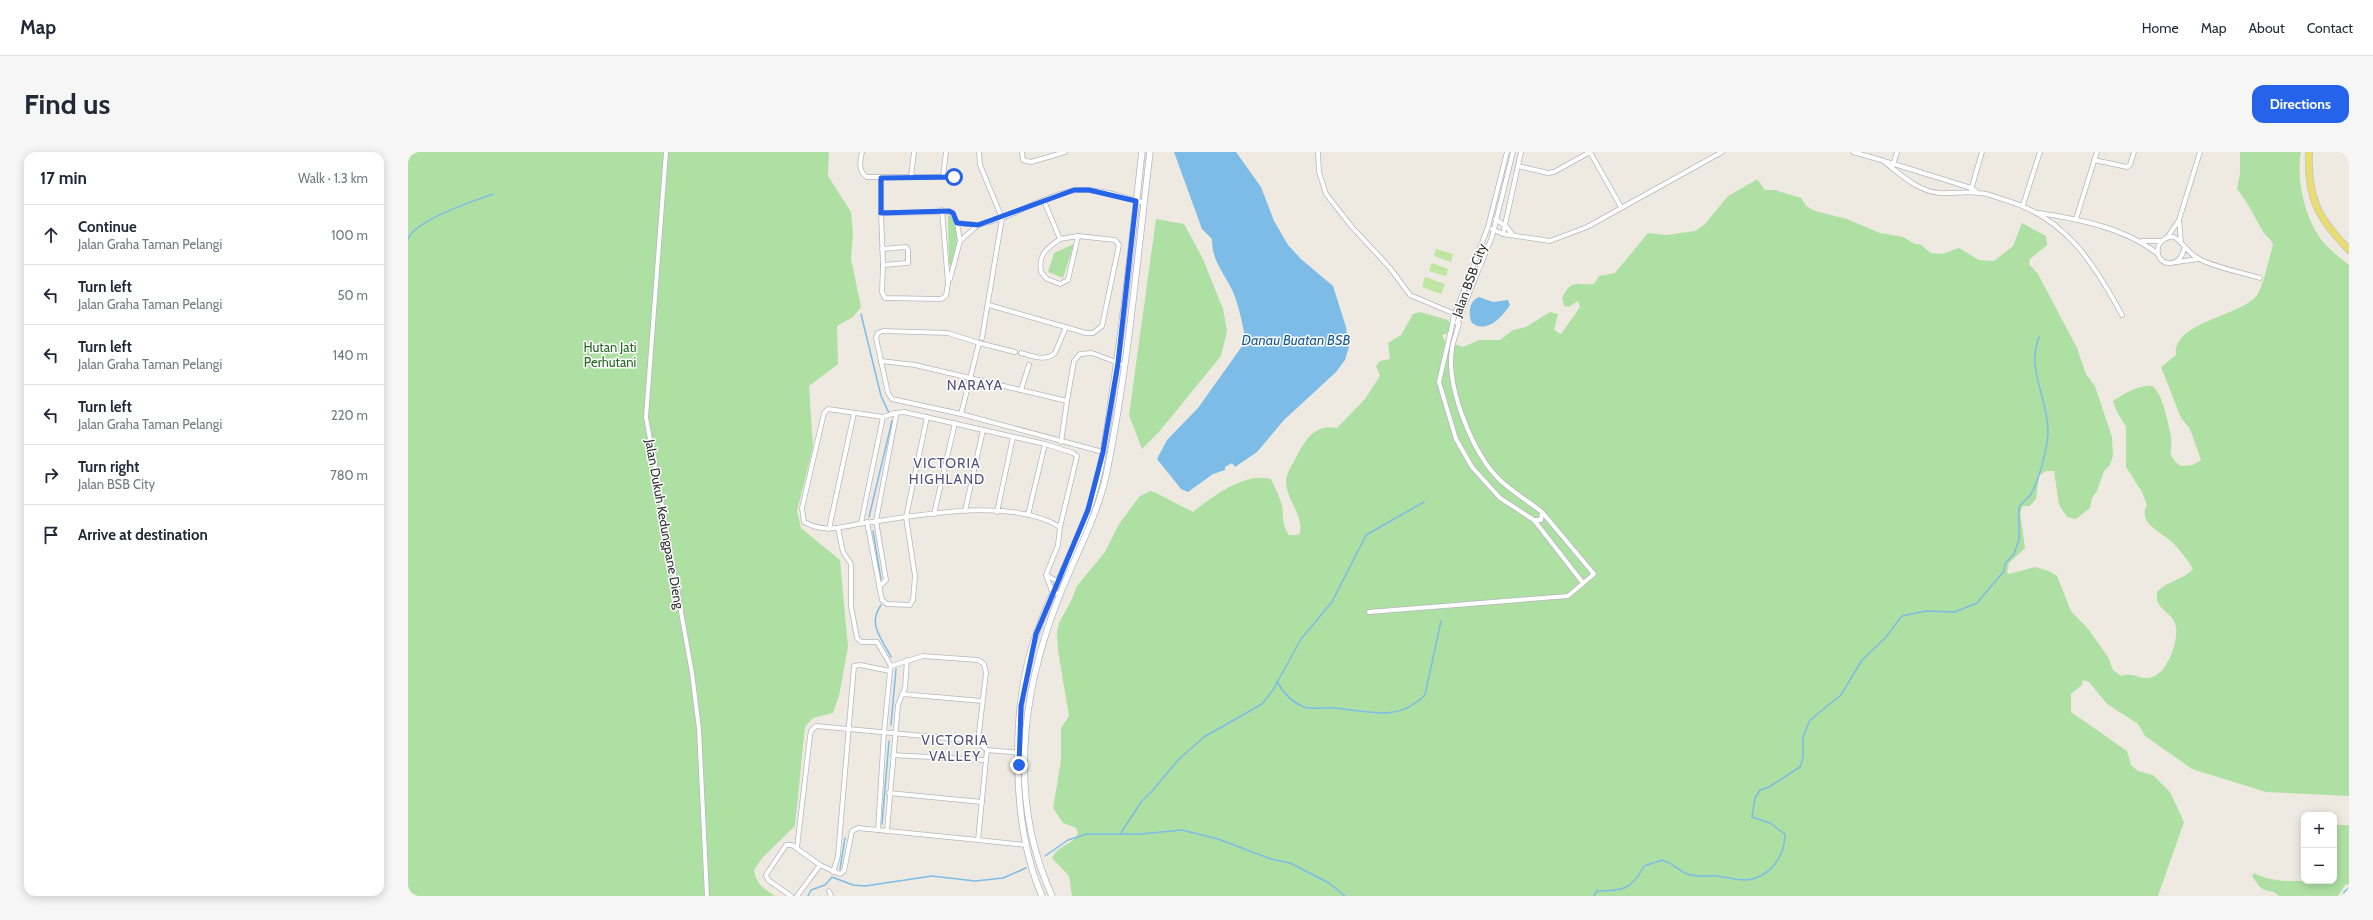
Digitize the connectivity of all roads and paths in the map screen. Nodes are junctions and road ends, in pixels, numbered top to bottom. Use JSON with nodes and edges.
{"nodes":[{"id":1,"x":666,"y":152,"type":"edge"},
{"id":2,"x":862,"y":152,"type":"edge"},
{"id":3,"x":914,"y":152,"type":"edge"},
{"id":4,"x":946,"y":152,"type":"edge"},
{"id":5,"x":979,"y":152,"type":"edge"},
{"id":6,"x":1022,"y":152,"type":"edge"},
{"id":7,"x":1065,"y":152,"type":"edge"},
{"id":8,"x":1142,"y":152,"type":"edge"},
{"id":9,"x":1150,"y":152,"type":"edge"},
{"id":10,"x":1318,"y":152,"type":"edge"},
{"id":11,"x":1507,"y":152,"type":"edge"},
{"id":12,"x":1513,"y":152,"type":"edge"},
{"id":13,"x":1521,"y":152,"type":"edge"},
{"id":14,"x":1590,"y":152,"type":"edge"},
{"id":15,"x":1722,"y":152,"type":"edge"},
{"id":16,"x":1852,"y":152,"type":"edge"},
{"id":17,"x":1897,"y":152,"type":"edge"},
{"id":18,"x":1982,"y":152,"type":"edge"},
{"id":19,"x":2040,"y":152,"type":"edge"},
{"id":20,"x":2097,"y":152,"type":"edge"},
{"id":21,"x":2134,"y":152,"type":"edge"},
{"id":22,"x":2200,"y":152,"type":"edge"},
{"id":23,"x":2309,"y":152,"type":"edge"},
{"id":24,"x":1055,"y":153,"type":"edge"},
{"id":25,"x":2094,"y":160,"type":"junction"},
{"id":26,"x":1893,"y":165,"type":"junction"},
{"id":27,"x":1518,"y":166,"type":"junction"},
{"id":28,"x":911,"y":176,"type":"junction"},
{"id":29,"x":943,"y":177,"type":"junction"},
{"id":30,"x":954,"y":177,"type":"dead end"},
{"id":31,"x":881,"y":178,"type":"junction"},
{"id":32,"x":1972,"y":188,"type":"junction"},
{"id":33,"x":1978,"y":192,"type":"junction"},
{"id":34,"x":1970,"y":193,"type":"junction"},
{"id":35,"x":1044,"y":201,"type":"junction"},
{"id":36,"x":1136,"y":201,"type":"junction"},
{"id":37,"x":1144,"y":203,"type":"junction"},
{"id":38,"x":2022,"y":205,"type":"junction"},
{"id":39,"x":1621,"y":207,"type":"junction"},
{"id":40,"x":942,"y":210,"type":"junction"},
{"id":41,"x":881,"y":213,"type":"junction"},
{"id":42,"x":2036,"y":213,"type":"junction"},
{"id":43,"x":1491,"y":217,"type":"junction"},
{"id":44,"x":1002,"y":218,"type":"junction"},
{"id":45,"x":2076,"y":219,"type":"junction"},
{"id":46,"x":1496,"y":220,"type":"junction"},
{"id":47,"x":2179,"y":220,"type":"junction"},
{"id":48,"x":957,"y":223,"type":"junction"},
{"id":49,"x":978,"y":225,"type":"junction"},
{"id":50,"x":1506,"y":226,"type":"junction"},
{"id":51,"x":1488,"y":227,"type":"junction"},
{"id":52,"x":1493,"y":230,"type":"junction"},
{"id":53,"x":1503,"y":234,"type":"junction"},
{"id":54,"x":1512,"y":234,"type":"junction"},
{"id":55,"x":1078,"y":236,"type":"junction"},
{"id":56,"x":2167,"y":238,"type":"junction"},
{"id":57,"x":1060,"y":240,"type":"junction"},
{"id":58,"x":960,"y":241,"type":"junction"},
{"id":59,"x":2142,"y":241,"type":"junction"},
{"id":60,"x":2161,"y":241,"type":"junction"},
{"id":61,"x":2181,"y":242,"type":"junction"},
{"id":62,"x":2184,"y":248,"type":"junction"},
{"id":63,"x":882,"y":249,"type":"junction"},
{"id":64,"x":2349,"y":250,"type":"edge"},
{"id":65,"x":2158,"y":254,"type":"junction"},
{"id":66,"x":2198,"y":259,"type":"junction"},
{"id":67,"x":2177,"y":262,"type":"junction"},
{"id":68,"x":883,"y":266,"type":"junction"},
{"id":69,"x":2260,"y":278,"type":"dead end"},
{"id":70,"x":948,"y":283,"type":"junction"},
{"id":71,"x":988,"y":305,"type":"junction"},
{"id":72,"x":2122,"y":315,"type":"dead end"},
{"id":73,"x":1454,"y":317,"type":"junction"},
{"id":74,"x":1459,"y":323,"type":"junction"},
{"id":75,"x":1066,"y":327,"type":"junction"},
{"id":76,"x":982,"y":338,"type":"dead end"},
{"id":77,"x":978,"y":343,"type":"junction"},
{"id":78,"x":1015,"y":352,"type":"dead end"},
{"id":79,"x":1021,"y":353,"type":"dead end"},
{"id":80,"x":881,"y":361,"type":"junction"},
{"id":81,"x":1118,"y":363,"type":"junction"},
{"id":82,"x":1029,"y":365,"type":"dead end"},
{"id":83,"x":1124,"y":365,"type":"junction"},
{"id":84,"x":970,"y":378,"type":"junction"},
{"id":85,"x":1021,"y":390,"type":"junction"},
{"id":86,"x":1067,"y":401,"type":"junction"},
{"id":87,"x":854,"y":413,"type":"junction"},
{"id":88,"x":895,"y":413,"type":"junction"},
{"id":89,"x":962,"y":414,"type":"junction"},
{"id":90,"x":883,"y":417,"type":"junction"},
{"id":91,"x":927,"y":417,"type":"junction"},
{"id":92,"x":955,"y":423,"type":"junction"},
{"id":93,"x":983,"y":430,"type":"junction"},
{"id":94,"x":1013,"y":437,"type":"junction"},
{"id":95,"x":1061,"y":442,"type":"junction"},
{"id":96,"x":1044,"y":444,"type":"junction"},
{"id":97,"x":1103,"y":452,"type":"junction"},
{"id":98,"x":965,"y":511,"type":"junction"},
{"id":99,"x":997,"y":512,"type":"junction"},
{"id":100,"x":1542,"y":512,"type":"junction"},
{"id":101,"x":934,"y":514,"type":"junction"},
{"id":102,"x":1028,"y":516,"type":"junction"},
{"id":103,"x":906,"y":518,"type":"junction"},
{"id":104,"x":1534,"y":520,"type":"junction"},
{"id":105,"x":876,"y":521,"type":"junction"},
{"id":106,"x":867,"y":522,"type":"junction"},
{"id":107,"x":861,"y":523,"type":"junction"},
{"id":108,"x":1060,"y":527,"type":"junction"},
{"id":109,"x":838,"y":528,"type":"junction"},
{"id":110,"x":829,"y":529,"type":"junction"},
{"id":111,"x":1046,"y":574,"type":"junction"},
{"id":112,"x":1057,"y":581,"type":"junction"},
{"id":113,"x":1583,"y":583,"type":"junction"},
{"id":114,"x":879,"y":587,"type":"junction"},
{"id":115,"x":1052,"y":591,"type":"junction"},
{"id":116,"x":1060,"y":595,"type":"junction"},
{"id":117,"x":1369,"y":612,"type":"dead end"},
{"id":118,"x":907,"y":660,"type":"junction"},
{"id":119,"x":891,"y":668,"type":"junction"},
{"id":120,"x":902,"y":694,"type":"junction"},
{"id":121,"x":982,"y":701,"type":"junction"},
{"id":122,"x":849,"y":728,"type":"junction"},
{"id":123,"x":884,"y":732,"type":"junction"},
{"id":124,"x":895,"y":733,"type":"junction"},
{"id":125,"x":978,"y":741,"type":"junction"},
{"id":126,"x":987,"y":750,"type":"junction"},
{"id":127,"x":1021,"y":753,"type":"junction"},
{"id":128,"x":893,"y":755,"type":"junction"},
{"id":129,"x":985,"y":760,"type":"junction"},
{"id":130,"x":889,"y":793,"type":"junction"},
{"id":131,"x":982,"y":802,"type":"junction"},
{"id":132,"x":878,"y":830,"type":"junction"},
{"id":133,"x":887,"y":831,"type":"junction"},
{"id":134,"x":978,"y":840,"type":"junction"},
{"id":135,"x":1026,"y":845,"type":"junction"},
{"id":136,"x":797,"y":848,"type":"junction"},
{"id":137,"x":820,"y":865,"type":"junction"},
{"id":138,"x":833,"y":872,"type":"junction"},
{"id":139,"x":829,"y":891,"type":"dead end"},
{"id":140,"x":707,"y":896,"type":"edge"},
{"id":141,"x":791,"y":896,"type":"edge"},
{"id":142,"x":798,"y":896,"type":"edge"},
{"id":143,"x":831,"y":896,"type":"edge"},
{"id":144,"x":1042,"y":896,"type":"edge"},
{"id":145,"x":1052,"y":896,"type":"edge"}],
"edges":[{"from":1,"to":140,"type":"street","name":"Jalan Dukuh Kedungpane Dieng"},
{"from":2,"to":31,"type":"street"},
{"from":3,"to":28,"type":"street"},
{"from":4,"to":29,"type":"street"},
{"from":5,"to":44,"type":"street"},
{"from":6,"to":24,"type":"street"},
{"from":7,"to":24,"type":"street"},
{"from":8,"to":36,"type":"street"},
{"from":9,"to":37,"type":"street"},
{"from":10,"to":73,"type":"street"},
{"from":11,"to":43,"type":"street","name":"Jalan BSB City"},
{"from":12,"to":46,"type":"street","name":"Jalan BSB City"},
{"from":13,"to":27,"type":"street"},
{"from":14,"to":27,"type":"street"},
{"from":14,"to":39,"type":"street"},
{"from":15,"to":39,"type":"street"},
{"from":16,"to":26,"type":"street"},
{"from":17,"to":26,"type":"street"},
{"from":18,"to":32,"type":"street"},
{"from":19,"to":38,"type":"street"},
{"from":20,"to":25,"type":"street"},
{"from":21,"to":25,"type":"street"},
{"from":22,"to":47,"type":"street"},
{"from":23,"to":64,"type":"main road"},
{"from":25,"to":45,"type":"street"},
{"from":26,"to":32,"type":"street"},
{"from":26,"to":34,"type":"street"},
{"from":27,"to":50,"type":"street"},
{"from":28,"to":29,"type":"street"},
{"from":28,"to":31,"type":"street"},
{"from":29,"to":30,"type":"street"},
{"from":31,"to":41,"type":"street"},
{"from":32,"to":33,"type":"street"},
{"from":32,"to":34,"type":"street"},
{"from":33,"to":34,"type":"street"},
{"from":33,"to":38,"type":"street"},
{"from":35,"to":36,"type":"street"},
{"from":35,"to":44,"type":"street"},
{"from":35,"to":57,"type":"street"},
{"from":36,"to":37,"type":"street"},
{"from":36,"to":81,"type":"street"},
{"from":37,"to":83,"type":"street"},
{"from":38,"to":42,"type":"street"},
{"from":39,"to":54,"type":"street"},
{"from":40,"to":41,"type":"street"},
{"from":40,"to":48,"type":"street"},
{"from":40,"to":70,"type":"street"},
{"from":41,"to":63,"type":"street"},
{"from":42,"to":45,"type":"street"},
{"from":42,"to":72,"type":"street"},
{"from":43,"to":46,"type":"street"},
{"from":43,"to":51,"type":"street","name":"Jalan BSB City"},
{"from":44,"to":49,"type":"street"},
{"from":44,"to":71,"type":"street"},
{"from":45,"to":59,"type":"street"},
{"from":46,"to":50,"type":"street"},
{"from":46,"to":52,"type":"street","name":"Jalan BSB City"},
{"from":47,"to":56,"type":"street"},
{"from":47,"to":61,"type":"street"},
{"from":48,"to":49,"type":"street"},
{"from":48,"to":58,"type":"street"},
{"from":49,"to":58,"type":"street"},
{"from":50,"to":53,"type":"street"},
{"from":50,"to":54,"type":"street"},
{"from":51,"to":52,"type":"street"},
{"from":51,"to":73,"type":"street","name":"Jalan BSB City"},
{"from":52,"to":53,"type":"street"},
{"from":52,"to":74,"type":"street","name":"Jalan BSB City"},
{"from":53,"to":54,"type":"street"},
{"from":55,"to":57,"type":"street"},
{"from":55,"to":57,"type":"street"},
{"from":55,"to":75,"type":"street"},
{"from":56,"to":60,"type":"street"},
{"from":56,"to":61,"type":"street"},
{"from":58,"to":70,"type":"street"},
{"from":59,"to":60,"type":"street"},
{"from":59,"to":65,"type":"street"},
{"from":60,"to":65,"type":"street"},
{"from":61,"to":62,"type":"street"},
{"from":62,"to":66,"type":"street"},
{"from":62,"to":67,"type":"street"},
{"from":63,"to":68,"type":"street"},
{"from":63,"to":68,"type":"street"},
{"from":65,"to":67,"type":"street"},
{"from":66,"to":67,"type":"street"},
{"from":66,"to":69,"type":"street"},
{"from":68,"to":70,"type":"street"},
{"from":71,"to":75,"type":"street"},
{"from":71,"to":76,"type":"street"},
{"from":73,"to":74,"type":"street","name":"Jalan BSB City"},
{"from":73,"to":104,"type":"street"},
{"from":74,"to":100,"type":"street"},
{"from":75,"to":79,"type":"street"},
{"from":77,"to":78,"type":"street"},
{"from":77,"to":80,"type":"street"},
{"from":77,"to":84,"type":"street"},
{"from":80,"to":84,"type":"street"},
{"from":80,"to":89,"type":"street"},
{"from":81,"to":83,"type":"street"},
{"from":81,"to":86,"type":"street"},
{"from":81,"to":97,"type":"street"},
{"from":82,"to":85,"type":"street"},
{"from":83,"to":116,"type":"street"},
{"from":84,"to":85,"type":"street"},
{"from":84,"to":89,"type":"street"},
{"from":85,"to":86,"type":"street"},
{"from":86,"to":95,"type":"street"},
{"from":87,"to":90,"type":"street"},
{"from":87,"to":110,"type":"street"},
{"from":87,"to":110,"type":"street"},
{"from":88,"to":90,"type":"street"},
{"from":88,"to":91,"type":"street"},
{"from":88,"to":105,"type":"street"},
{"from":89,"to":95,"type":"street"},
{"from":90,"to":107,"type":"street"},
{"from":91,"to":92,"type":"street"},
{"from":91,"to":103,"type":"street"},
{"from":92,"to":93,"type":"street"},
{"from":92,"to":101,"type":"street"},
{"from":93,"to":94,"type":"street"},
{"from":93,"to":98,"type":"street"},
{"from":94,"to":96,"type":"street"},
{"from":94,"to":99,"type":"street"},
{"from":95,"to":97,"type":"street"},
{"from":96,"to":102,"type":"street"},
{"from":96,"to":108,"type":"street"},
{"from":97,"to":112,"type":"street"},
{"from":98,"to":99,"type":"street"},
{"from":98,"to":101,"type":"street"},
{"from":99,"to":102,"type":"street"},
{"from":100,"to":104,"type":"street"},
{"from":100,"to":113,"type":"street"},
{"from":101,"to":103,"type":"street"},
{"from":102,"to":108,"type":"street"},
{"from":103,"to":105,"type":"street"},
{"from":103,"to":114,"type":"street"},
{"from":104,"to":113,"type":"street"},
{"from":105,"to":106,"type":"street"},
{"from":105,"to":114,"type":"street"},
{"from":106,"to":107,"type":"street"},
{"from":106,"to":114,"type":"street"},
{"from":107,"to":109,"type":"street"},
{"from":108,"to":111,"type":"street"},
{"from":109,"to":110,"type":"street"},
{"from":109,"to":119,"type":"street"},
{"from":111,"to":112,"type":"street"},
{"from":111,"to":115,"type":"street"},
{"from":112,"to":115,"type":"street"},
{"from":113,"to":117,"type":"street"},
{"from":115,"to":116,"type":"street"},
{"from":115,"to":127,"type":"street"},
{"from":116,"to":127,"type":"street"},
{"from":118,"to":119,"type":"street"},
{"from":118,"to":120,"type":"street"},
{"from":118,"to":121,"type":"street"},
{"from":119,"to":122,"type":"street"},
{"from":119,"to":123,"type":"street"},
{"from":120,"to":121,"type":"street"},
{"from":120,"to":124,"type":"street"},
{"from":121,"to":125,"type":"street"},
{"from":122,"to":123,"type":"street"},
{"from":122,"to":136,"type":"street"},
{"from":122,"to":138,"type":"street"},
{"from":123,"to":124,"type":"street"},
{"from":123,"to":132,"type":"street"},
{"from":124,"to":125,"type":"street"},
{"from":124,"to":128,"type":"street"},
{"from":125,"to":126,"type":"street"},
{"from":126,"to":127,"type":"street"},
{"from":126,"to":129,"type":"street"},
{"from":127,"to":135,"type":"street"},
{"from":127,"to":145,"type":"street"},
{"from":128,"to":129,"type":"street"},
{"from":128,"to":130,"type":"street"},
{"from":129,"to":131,"type":"street"},
{"from":130,"to":131,"type":"street"},
{"from":130,"to":133,"type":"street"},
{"from":131,"to":134,"type":"street"},
{"from":132,"to":133,"type":"street"},
{"from":132,"to":138,"type":"street"},
{"from":133,"to":134,"type":"street"},
{"from":134,"to":135,"type":"street"},
{"from":135,"to":144,"type":"street"},
{"from":136,"to":137,"type":"street"},
{"from":136,"to":141,"type":"street"},
{"from":137,"to":138,"type":"street"},
{"from":137,"to":142,"type":"street"},
{"from":139,"to":143,"type":"street"}]}
